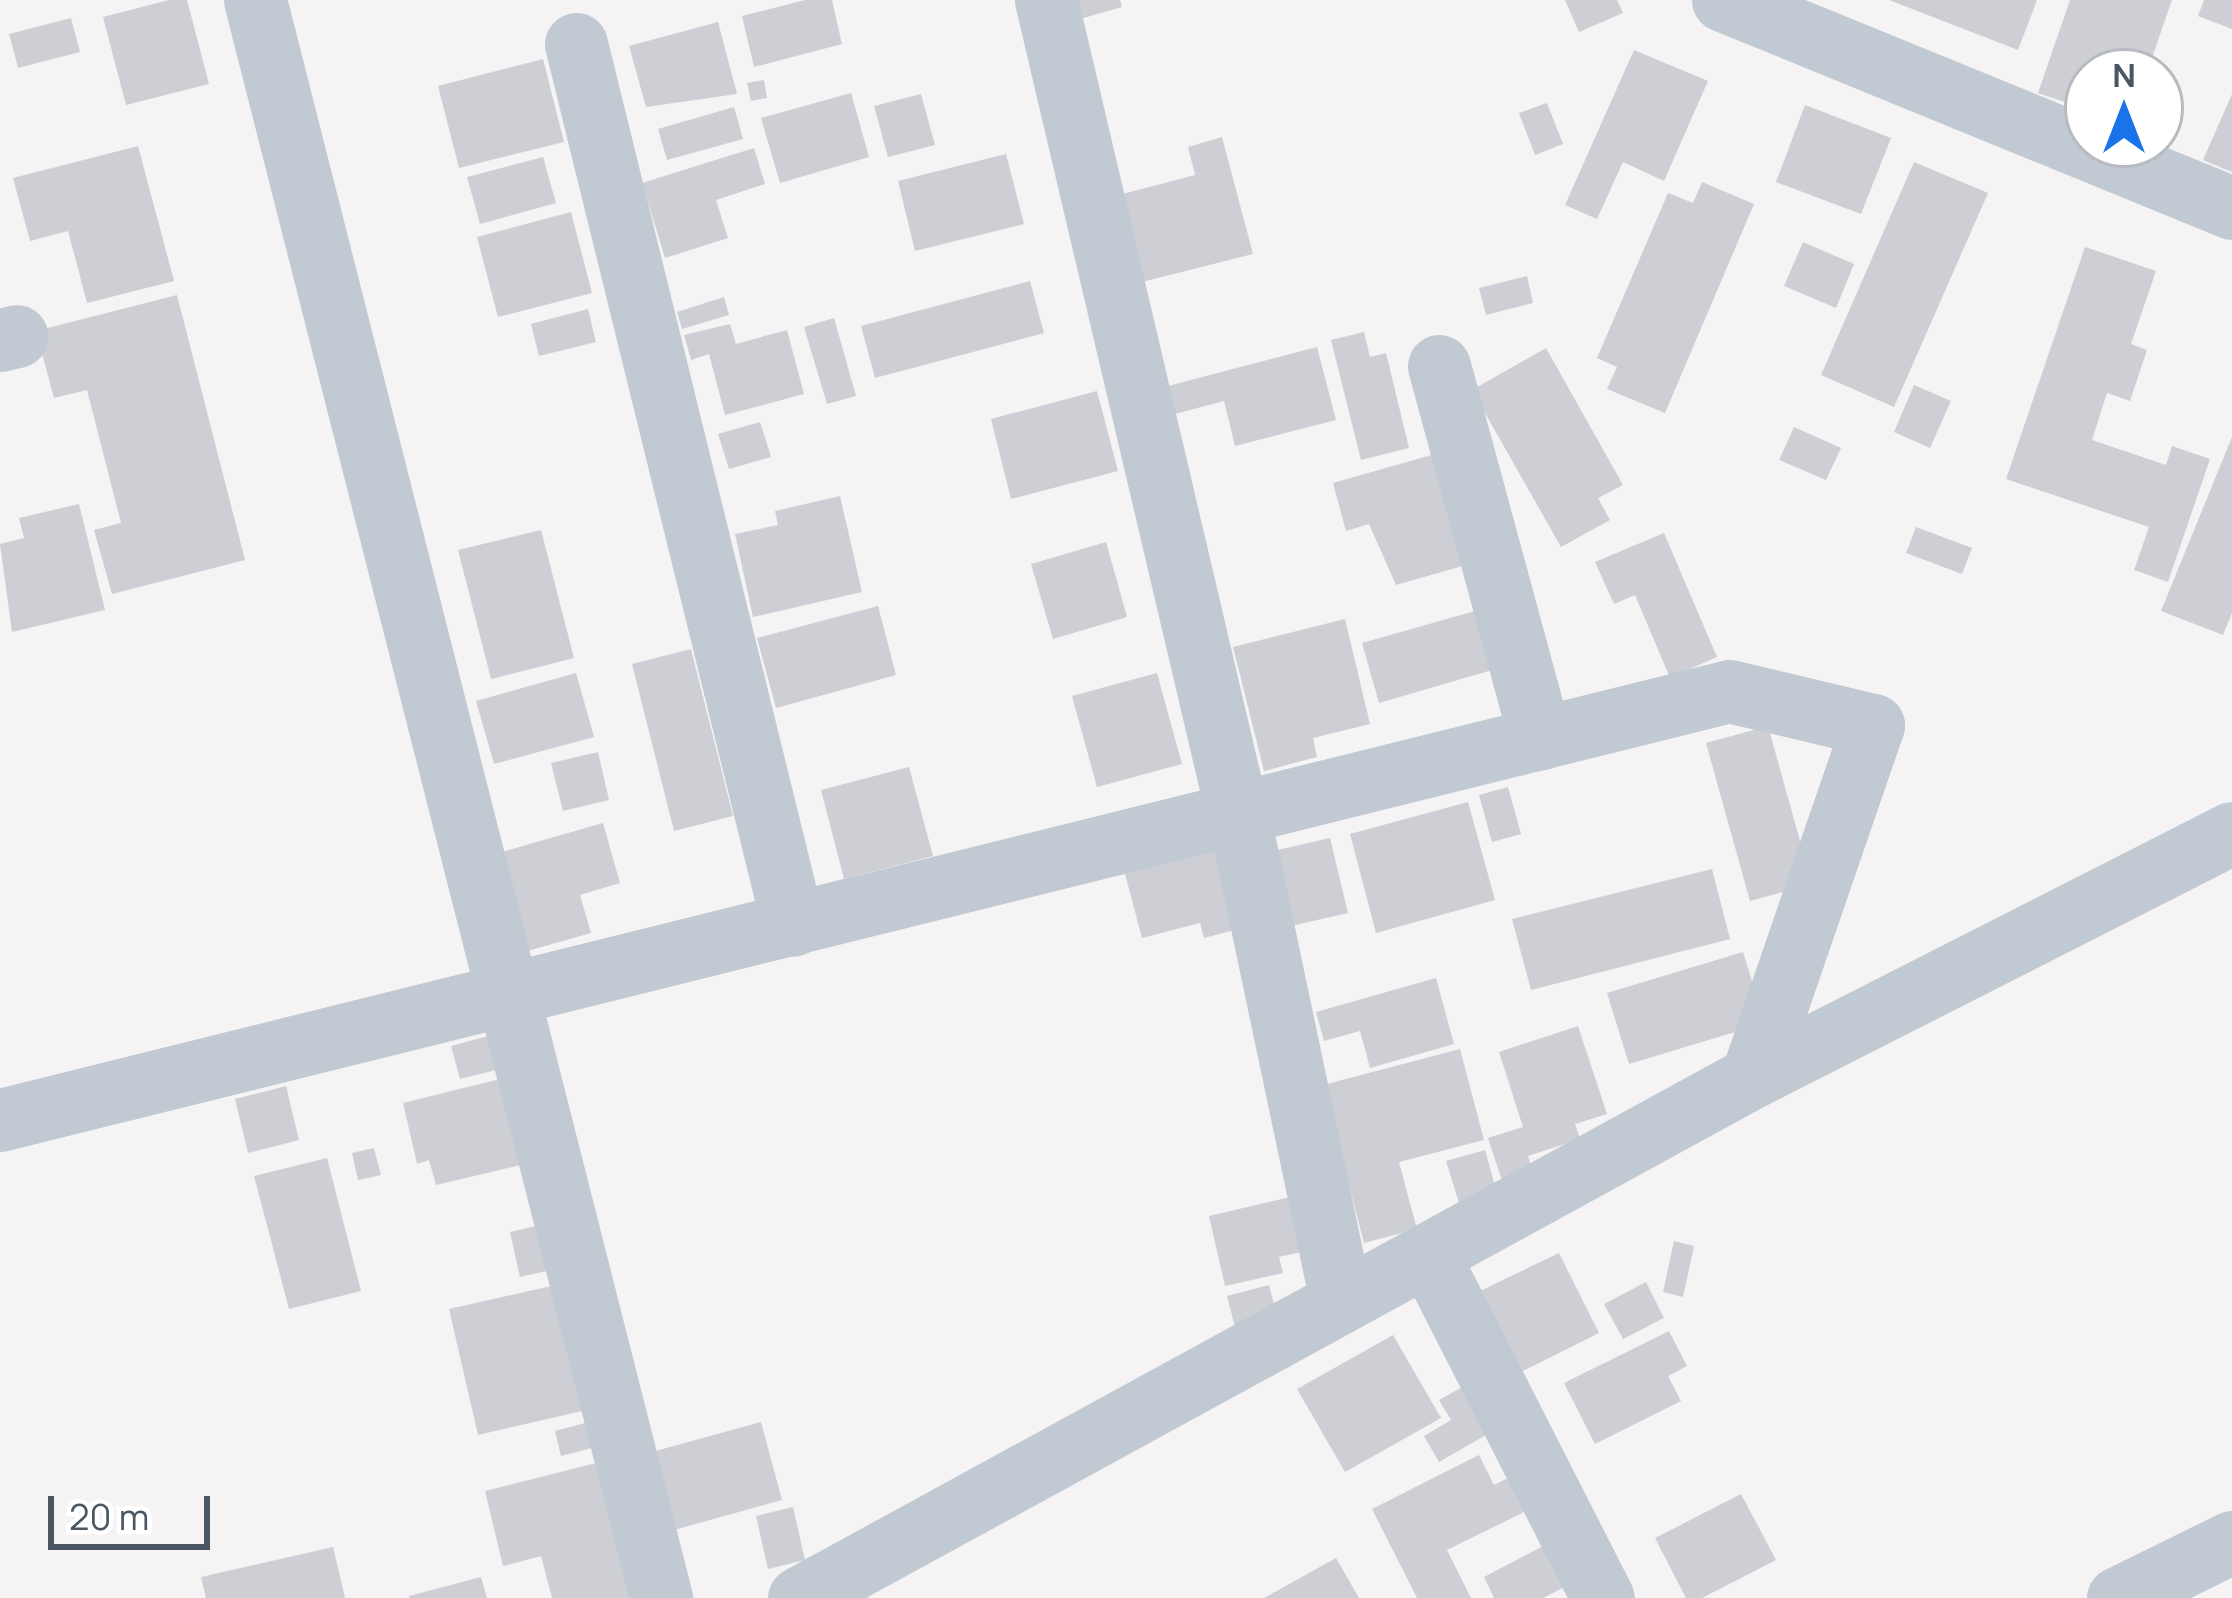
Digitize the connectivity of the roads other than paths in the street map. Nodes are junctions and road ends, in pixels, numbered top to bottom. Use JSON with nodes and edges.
{"nodes":[{"id":1,"x":255,"y":0,"type":"edge"},
{"id":2,"x":1046,"y":0,"type":"edge"},
{"id":3,"x":1723,"y":0,"type":"edge"},
{"id":4,"x":576,"y":44,"type":"dead end"},
{"id":5,"x":2232,"y":208,"type":"edge"},
{"id":6,"x":1439,"y":366,"type":"dead end"},
{"id":7,"x":1540,"y":739,"type":"junction"},
{"id":8,"x":1238,"y":818,"type":"junction"},
{"id":9,"x":2232,"y":833,"type":"edge"},
{"id":10,"x":794,"y":925,"type":"junction"},
{"id":11,"x":505,"y":989,"type":"junction"},
{"id":12,"x":1752,"y":1077,"type":"junction"},
{"id":13,"x":0,"y":1120,"type":"edge"},
{"id":14,"x":1428,"y":1256,"type":"junction"},
{"id":15,"x":1341,"y":1300,"type":"junction"},
{"id":16,"x":2232,"y":1543,"type":"edge"},
{"id":17,"x":661,"y":1598,"type":"edge"},
{"id":18,"x":799,"y":1598,"type":"edge"},
{"id":19,"x":1603,"y":1598,"type":"edge"},
{"id":20,"x":2118,"y":1598,"type":"edge"}],
"edges":[{"from":1,"to":11,"type":"street"},
{"from":2,"to":8,"type":"street"},
{"from":3,"to":5,"type":"street"},
{"from":4,"to":10,"type":"street"},
{"from":6,"to":7,"type":"street"},
{"from":7,"to":8,"type":"street"},
{"from":7,"to":12,"type":"street"},
{"from":8,"to":10,"type":"street"},
{"from":8,"to":15,"type":"street"},
{"from":9,"to":12,"type":"street"},
{"from":10,"to":11,"type":"street"},
{"from":11,"to":13,"type":"street"},
{"from":11,"to":17,"type":"street"},
{"from":12,"to":14,"type":"street"},
{"from":14,"to":15,"type":"street"},
{"from":14,"to":19,"type":"street"},
{"from":15,"to":18,"type":"street"},
{"from":16,"to":20,"type":"street"}]}
